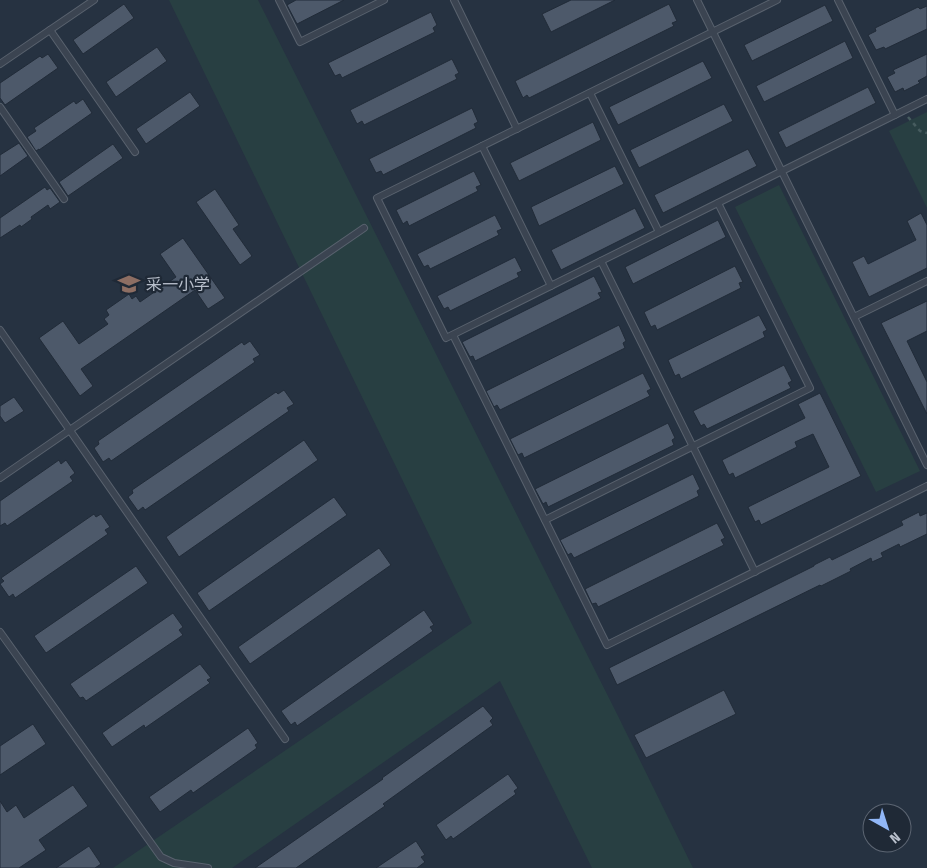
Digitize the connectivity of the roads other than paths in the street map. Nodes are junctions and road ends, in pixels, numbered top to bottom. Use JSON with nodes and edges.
{"nodes":[{"id":1,"x":94,"y":0,"type":"edge"},
{"id":2,"x":279,"y":0,"type":"edge"},
{"id":3,"x":384,"y":0,"type":"edge"},
{"id":4,"x":454,"y":0,"type":"edge"},
{"id":5,"x":697,"y":0,"type":"edge"},
{"id":6,"x":777,"y":0,"type":"edge"},
{"id":7,"x":838,"y":0,"type":"edge"},
{"id":8,"x":50,"y":30,"type":"junction"},
{"id":9,"x":713,"y":32,"type":"junction"},
{"id":10,"x":1,"y":62,"type":"edge"},
{"id":11,"x":590,"y":93,"type":"junction"},
{"id":12,"x":927,"y":100,"type":"edge"},
{"id":13,"x":0,"y":107,"type":"edge"},
{"id":14,"x":895,"y":115,"type":"junction"},
{"id":15,"x":517,"y":129,"type":"junction"},
{"id":16,"x":482,"y":146,"type":"junction"},
{"id":17,"x":135,"y":152,"type":"dead end"},
{"id":18,"x":782,"y":171,"type":"junction"},
{"id":19,"x":64,"y":199,"type":"dead end"},
{"id":20,"x":718,"y":203,"type":"junction"},
{"id":21,"x":364,"y":228,"type":"dead end"},
{"id":22,"x":659,"y":232,"type":"junction"},
{"id":23,"x":601,"y":261,"type":"junction"},
{"id":24,"x":927,"y":281,"type":"edge"},
{"id":25,"x":551,"y":286,"type":"junction"},
{"id":26,"x":854,"y":317,"type":"junction"},
{"id":27,"x":0,"y":330,"type":"edge"},
{"id":28,"x":453,"y":335,"type":"junction"},
{"id":29,"x":69,"y":431,"type":"junction"},
{"id":30,"x":693,"y":447,"type":"junction"},
{"id":31,"x":927,"y":465,"type":"edge"},
{"id":32,"x":0,"y":478,"type":"edge"},
{"id":33,"x":927,"y":486,"type":"edge"},
{"id":34,"x":545,"y":520,"type":"junction"},
{"id":35,"x":754,"y":572,"type":"junction"},
{"id":36,"x":0,"y":632,"type":"edge"},
{"id":37,"x":285,"y":739,"type":"dead end"},
{"id":38,"x":208,"y":868,"type":"edge"}],
"edges":[{"from":1,"to":8,"type":"lane"},
{"from":2,"to":3,"type":"lane"},
{"from":4,"to":15,"type":"lane"},
{"from":5,"to":9,"type":"lane"},
{"from":6,"to":9,"type":"lane"},
{"from":7,"to":14,"type":"lane"},
{"from":8,"to":10,"type":"lane"},
{"from":8,"to":17,"type":"lane"},
{"from":9,"to":11,"type":"lane"},
{"from":9,"to":18,"type":"lane"},
{"from":11,"to":15,"type":"lane"},
{"from":11,"to":22,"type":"lane"},
{"from":12,"to":14,"type":"lane"},
{"from":13,"to":19,"type":"lane"},
{"from":14,"to":18,"type":"lane"},
{"from":15,"to":16,"type":"lane"},
{"from":16,"to":25,"type":"lane"},
{"from":16,"to":28,"type":"lane"},
{"from":18,"to":20,"type":"lane"},
{"from":18,"to":26,"type":"lane"},
{"from":20,"to":22,"type":"lane"},
{"from":20,"to":30,"type":"lane"},
{"from":21,"to":29,"type":"lane"},
{"from":22,"to":23,"type":"lane"},
{"from":23,"to":25,"type":"lane"},
{"from":23,"to":30,"type":"lane"},
{"from":24,"to":26,"type":"lane"},
{"from":25,"to":28,"type":"lane"},
{"from":26,"to":31,"type":"lane"},
{"from":27,"to":29,"type":"lane"},
{"from":28,"to":34,"type":"lane"},
{"from":29,"to":32,"type":"lane"},
{"from":29,"to":37,"type":"lane"},
{"from":30,"to":34,"type":"lane"},
{"from":30,"to":35,"type":"lane"},
{"from":33,"to":35,"type":"lane"},
{"from":34,"to":35,"type":"lane"},
{"from":36,"to":38,"type":"lane"}]}
